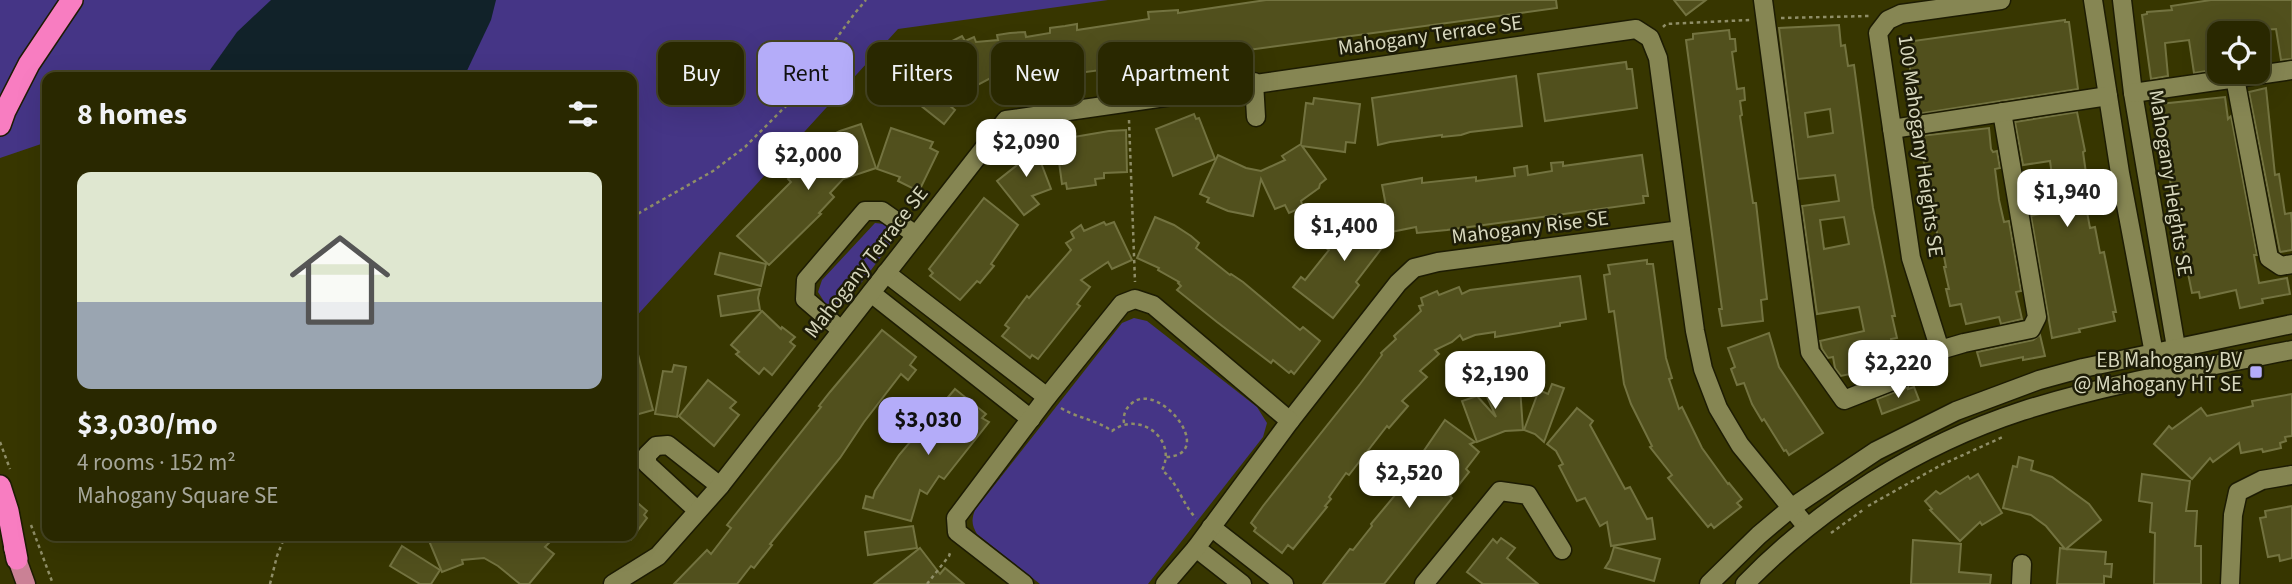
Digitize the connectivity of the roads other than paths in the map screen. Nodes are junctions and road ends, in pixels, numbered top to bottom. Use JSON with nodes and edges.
{"nodes":[{"id":1,"x":72,"y":0,"type":"edge"},
{"id":2,"x":1763,"y":0,"type":"edge"},
{"id":3,"x":1994,"y":0,"type":"edge"},
{"id":4,"x":2001,"y":0,"type":"edge"},
{"id":5,"x":2093,"y":0,"type":"edge"},
{"id":6,"x":2122,"y":0,"type":"edge"},
{"id":7,"x":2292,"y":70,"type":"edge"},
{"id":8,"x":2270,"y":73,"type":"edge"},
{"id":9,"x":1254,"y":82,"type":"junction"},
{"id":10,"x":2207,"y":82,"type":"edge"},
{"id":11,"x":2236,"y":84,"type":"edge"},
{"id":12,"x":2133,"y":93,"type":"junction"},
{"id":13,"x":2108,"y":96,"type":"junction"},
{"id":14,"x":2002,"y":112,"type":"junction"},
{"id":15,"x":1256,"y":117,"type":"dead end"},
{"id":16,"x":0,"y":125,"type":"edge"},
{"id":17,"x":1892,"y":129,"type":"junction"},
{"id":18,"x":1681,"y":230,"type":"junction"},
{"id":19,"x":916,"y":235,"type":"junction"},
{"id":20,"x":2292,"y":264,"type":"edge"},
{"id":21,"x":886,"y":273,"type":"junction"},
{"id":22,"x":871,"y":293,"type":"junction"},
{"id":23,"x":2292,"y":324,"type":"edge"},
{"id":24,"x":841,"y":330,"type":"junction"},
{"id":25,"x":2175,"y":348,"type":"junction"},
{"id":26,"x":1940,"y":350,"type":"junction"},
{"id":27,"x":2292,"y":350,"type":"edge"},
{"id":28,"x":2153,"y":353,"type":"junction"},
{"id":29,"x":2181,"y":373,"type":"junction"},
{"id":30,"x":2159,"y":378,"type":"junction"},
{"id":31,"x":1056,"y":398,"type":"junction"},
{"id":32,"x":1031,"y":419,"type":"junction"},
{"id":33,"x":1290,"y":421,"type":"junction"},
{"id":34,"x":2292,"y":475,"type":"edge"},
{"id":35,"x":0,"y":486,"type":"edge"},
{"id":36,"x":720,"y":486,"type":"junction"},
{"id":37,"x":1791,"y":508,"type":"junction"},
{"id":38,"x":697,"y":510,"type":"junction"},
{"id":39,"x":0,"y":516,"type":"edge"},
{"id":40,"x":1204,"y":523,"type":"junction"},
{"id":41,"x":1807,"y":527,"type":"junction"},
{"id":42,"x":1196,"y":548,"type":"junction"},
{"id":43,"x":1562,"y":550,"type":"dead end"},
{"id":44,"x":17,"y":559,"type":"junction"},
{"id":45,"x":2022,"y":564,"type":"dead end"},
{"id":46,"x":26,"y":584,"type":"edge"},
{"id":47,"x":613,"y":584,"type":"edge"},
{"id":48,"x":1024,"y":584,"type":"edge"},
{"id":49,"x":1165,"y":584,"type":"edge"},
{"id":50,"x":1242,"y":584,"type":"edge"},
{"id":51,"x":1284,"y":584,"type":"edge"},
{"id":52,"x":1424,"y":584,"type":"edge"},
{"id":53,"x":1709,"y":584,"type":"edge"},
{"id":54,"x":1745,"y":584,"type":"edge"},
{"id":55,"x":2021,"y":584,"type":"edge"},
{"id":56,"x":2230,"y":584,"type":"edge"}],
"edges":[{"from":1,"to":16,"type":"highway"},
{"from":2,"to":26,"type":"street"},
{"from":3,"to":4,"type":"street","name":"100 Mahogany Heights SE"},
{"from":3,"to":17,"type":"street","name":"100 Mahogany Heights SE"},
{"from":5,"to":13,"type":"street"},
{"from":6,"to":12,"type":"street","name":"Mahogany Heights SE"},
{"from":7,"to":8,"type":"street"},
{"from":9,"to":15,"type":"street"},
{"from":9,"to":18,"type":"street","name":"Mahogany Terrace SE"},
{"from":9,"to":19,"type":"street","name":"Mahogany Terrace SE"},
{"from":10,"to":12,"type":"street"},
{"from":11,"to":20,"type":"street"},
{"from":12,"to":25,"type":"street","name":"Mahogany Heights SE"},
{"from":13,"to":14,"type":"street"},
{"from":13,"to":28,"type":"street"},
{"from":14,"to":17,"type":"street"},
{"from":14,"to":26,"type":"street"},
{"from":17,"to":26,"type":"street","name":"100 Mahogany Heights SE"},
{"from":18,"to":33,"type":"street","name":"Mahogany Rise SE"},
{"from":18,"to":37,"type":"street","name":"Mahogany Terrace SE"},
{"from":19,"to":21,"type":"street","name":"Mahogany Terrace SE"},
{"from":19,"to":24,"type":"street"},
{"from":21,"to":22,"type":"street","name":"Mahogany Terrace SE"},
{"from":21,"to":31,"type":"street"},
{"from":22,"to":24,"type":"street","name":"Mahogany Terrace SE"},
{"from":22,"to":32,"type":"street"},
{"from":23,"to":25,"type":"street"},
{"from":24,"to":36,"type":"street","name":"Mahogany Terrace SE"},
{"from":25,"to":28,"type":"street"},
{"from":25,"to":29,"type":"street","name":"Mahogany Heights SE"},
{"from":27,"to":29,"type":"street"},
{"from":28,"to":30,"type":"street"},
{"from":28,"to":37,"type":"street"},
{"from":29,"to":30,"type":"street"},
{"from":30,"to":41,"type":"street"},
{"from":31,"to":32,"type":"street"},
{"from":31,"to":33,"type":"street"},
{"from":32,"to":48,"type":"street"},
{"from":33,"to":40,"type":"street","name":"Mahogany Rise SE"},
{"from":34,"to":56,"type":"street"},
{"from":35,"to":44,"type":"highway"},
{"from":36,"to":38,"type":"street","name":"Mahogany Terrace SE"},
{"from":36,"to":38,"type":"street"},
{"from":37,"to":41,"type":"street","name":"Mahogany Terrace SE"},
{"from":37,"to":53,"type":"street"},
{"from":38,"to":47,"type":"street","name":"Mahogany Terrace SE"},
{"from":39,"to":44,"type":"main road"},
{"from":40,"to":42,"type":"street","name":"Mahogany Rise SE"},
{"from":40,"to":51,"type":"street"},
{"from":41,"to":54,"type":"street"},
{"from":42,"to":49,"type":"street","name":"Mahogany Rise SE"},
{"from":42,"to":50,"type":"street"},
{"from":43,"to":52,"type":"street"},
{"from":44,"to":46,"type":"main road"},
{"from":45,"to":55,"type":"street"}]}
